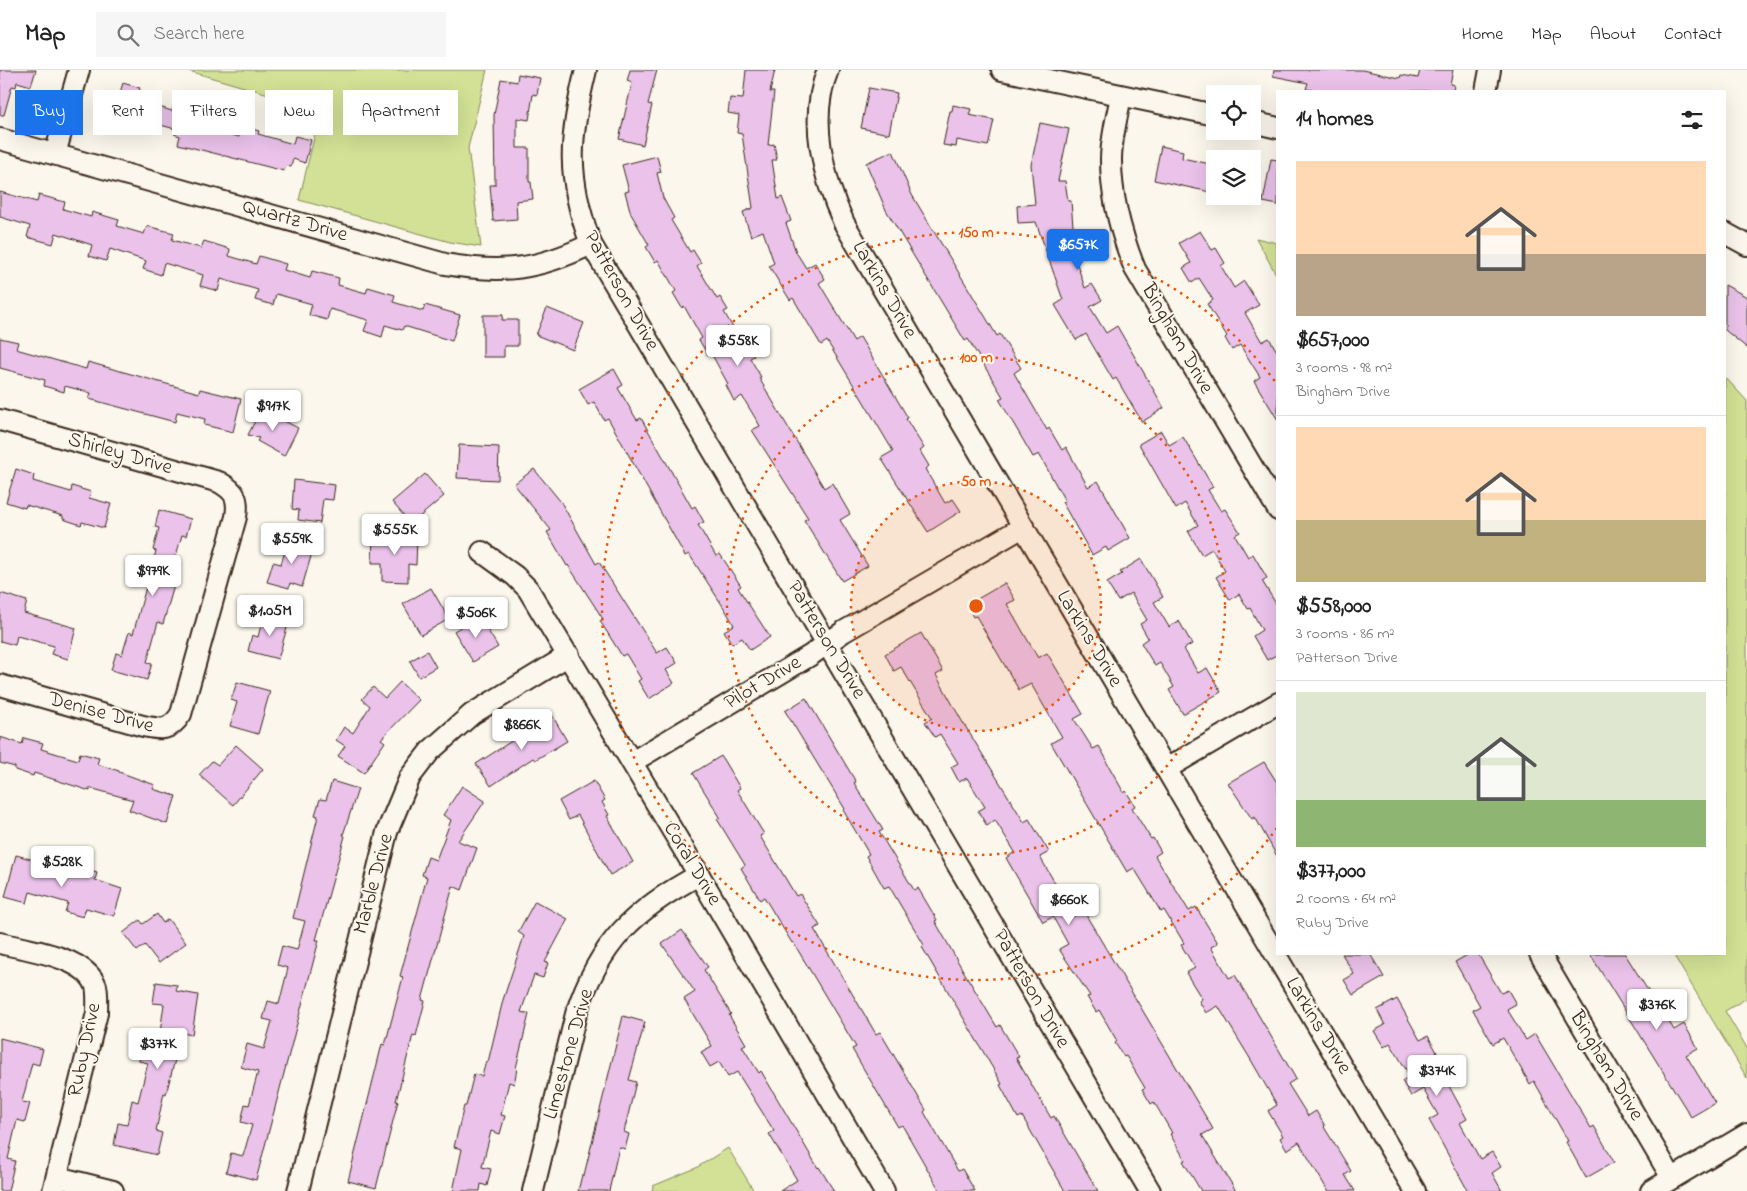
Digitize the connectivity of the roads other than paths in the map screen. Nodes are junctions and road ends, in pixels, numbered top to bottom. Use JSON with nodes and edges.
{"nodes":[{"id":1,"x":79,"y":70,"type":"edge"},
{"id":2,"x":586,"y":70,"type":"edge"},
{"id":3,"x":828,"y":70,"type":"edge"},
{"id":4,"x":1002,"y":70,"type":"edge"},
{"id":5,"x":1490,"y":70,"type":"edge"},
{"id":6,"x":1486,"y":90,"type":"edge"},
{"id":7,"x":1121,"y":96,"type":"junction"},
{"id":8,"x":1206,"y":113,"type":"edge"},
{"id":9,"x":1261,"y":124,"type":"edge"},
{"id":10,"x":1276,"y":128,"type":"edge"},
{"id":11,"x":0,"y":138,"type":"edge"},
{"id":12,"x":55,"y":154,"type":"junction"},
{"id":13,"x":1726,"y":234,"type":"edge"},
{"id":14,"x":591,"y":244,"type":"junction"},
{"id":15,"x":1747,"y":245,"type":"edge"},
{"id":16,"x":0,"y":420,"type":"edge"},
{"id":17,"x":235,"y":496,"type":"joint"},
{"id":18,"x":1276,"y":507,"type":"edge"},
{"id":19,"x":1023,"y":527,"type":"junction"},
{"id":20,"x":482,"y":552,"type":"dead end"},
{"id":21,"x":827,"y":643,"type":"junction"},
{"id":22,"x":569,"y":655,"type":"junction"},
{"id":23,"x":0,"y":685,"type":"edge"},
{"id":24,"x":1276,"y":704,"type":"edge"},
{"id":25,"x":632,"y":762,"type":"junction"},
{"id":26,"x":1166,"y":769,"type":"junction"},
{"id":27,"x":699,"y":875,"type":"junction"},
{"id":28,"x":0,"y":943,"type":"edge"},
{"id":29,"x":1541,"y":955,"type":"edge"},
{"id":30,"x":1747,"y":1134,"type":"edge"},
{"id":31,"x":1672,"y":1178,"type":"junction"},
{"id":32,"x":55,"y":1184,"type":"edge"},
{"id":33,"x":113,"y":1191,"type":"edge"},
{"id":34,"x":298,"y":1191,"type":"edge"},
{"id":35,"x":533,"y":1191,"type":"edge"},
{"id":36,"x":884,"y":1191,"type":"edge"},
{"id":37,"x":1150,"y":1191,"type":"edge"},
{"id":38,"x":1415,"y":1191,"type":"edge"},
{"id":39,"x":1650,"y":1191,"type":"edge"}],
"edges":[{"from":1,"to":12,"type":"street"},
{"from":2,"to":14,"type":"street","name":"Patterson Drive"},
{"from":3,"to":19,"type":"street","name":"Larkins Drive"},
{"from":4,"to":7,"type":"street"},
{"from":5,"to":6,"type":"street"},
{"from":7,"to":8,"type":"street"},
{"from":7,"to":18,"type":"street","name":"Bingham Drive"},
{"from":9,"to":10,"type":"street"},
{"from":11,"to":12,"type":"street","name":"Quartz Drive"},
{"from":12,"to":14,"type":"street","name":"Quartz Drive"},
{"from":13,"to":15,"type":"street"},
{"from":14,"to":21,"type":"street","name":"Patterson Drive"},
{"from":16,"to":17,"type":"street","name":"Shirley Drive"},
{"from":17,"to":23,"type":"street","name":"Denise Drive"},
{"from":19,"to":21,"type":"street","name":"Pilot Drive"},
{"from":19,"to":26,"type":"street","name":"Larkins Drive"},
{"from":20,"to":22,"type":"street","name":"Coral Drive"},
{"from":21,"to":25,"type":"street","name":"Pilot Drive"},
{"from":21,"to":37,"type":"street","name":"Patterson Drive"},
{"from":22,"to":25,"type":"street","name":"Coral Drive"},
{"from":22,"to":34,"type":"street","name":"Marble Drive"},
{"from":24,"to":26,"type":"street"},
{"from":25,"to":27,"type":"street","name":"Coral Drive"},
{"from":26,"to":38,"type":"street","name":"Larkins Drive"},
{"from":27,"to":35,"type":"street","name":"Limestone Drive"},
{"from":27,"to":36,"type":"street","name":"Coral Drive"},
{"from":28,"to":32,"type":"street","name":"Ruby Drive"},
{"from":29,"to":31,"type":"street","name":"Bingham Drive"},
{"from":30,"to":31,"type":"street"},
{"from":31,"to":39,"type":"street"},
{"from":32,"to":33,"type":"street"}]}
